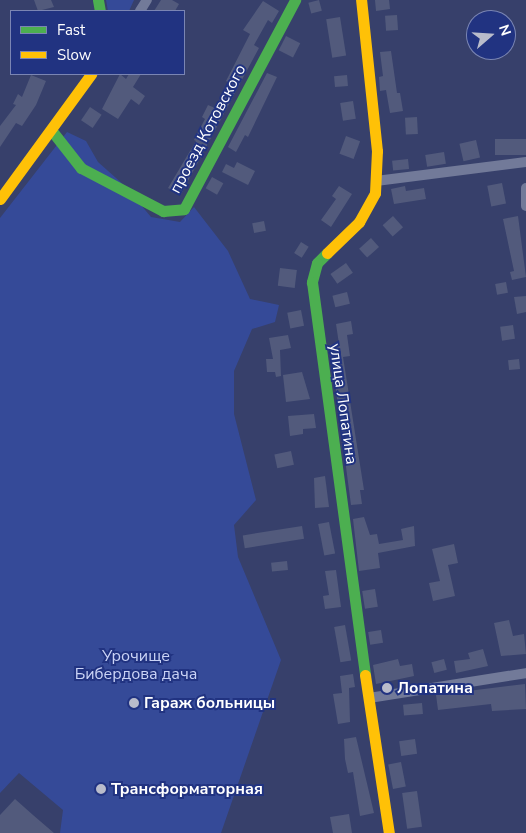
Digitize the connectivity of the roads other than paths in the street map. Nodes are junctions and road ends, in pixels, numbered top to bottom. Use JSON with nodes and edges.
{"nodes":[{"id":1,"x":295,"y":0,"type":"edge"},
{"id":2,"x":361,"y":0,"type":"edge"},
{"id":3,"x":90,"y":75,"type":"edge"},
{"id":4,"x":52,"y":131,"type":"junction"},
{"id":5,"x":526,"y":162,"type":"edge"},
{"id":6,"x":376,"y":181,"type":"junction"},
{"id":7,"x":526,"y":188,"type":"edge"},
{"id":8,"x":0,"y":199,"type":"edge"},
{"id":9,"x":526,"y":206,"type":"edge"},
{"id":10,"x":526,"y":674,"type":"edge"},
{"id":11,"x":369,"y":698,"type":"junction"},
{"id":12,"x":389,"y":833,"type":"edge"}],
"edges":[{"from":1,"to":4,"type":"street","name":"проезд Котовского"},
{"from":2,"to":6,"type":"street","name":"улица Лопатина"},
{"from":3,"to":4,"type":"street"},
{"from":4,"to":8,"type":"street"},
{"from":5,"to":6,"type":"street"},
{"from":6,"to":11,"type":"street","name":"улица Лопатина"},
{"from":7,"to":9,"type":"street"},
{"from":10,"to":11,"type":"street"},
{"from":11,"to":12,"type":"street","name":"улица Лопатина"}]}
